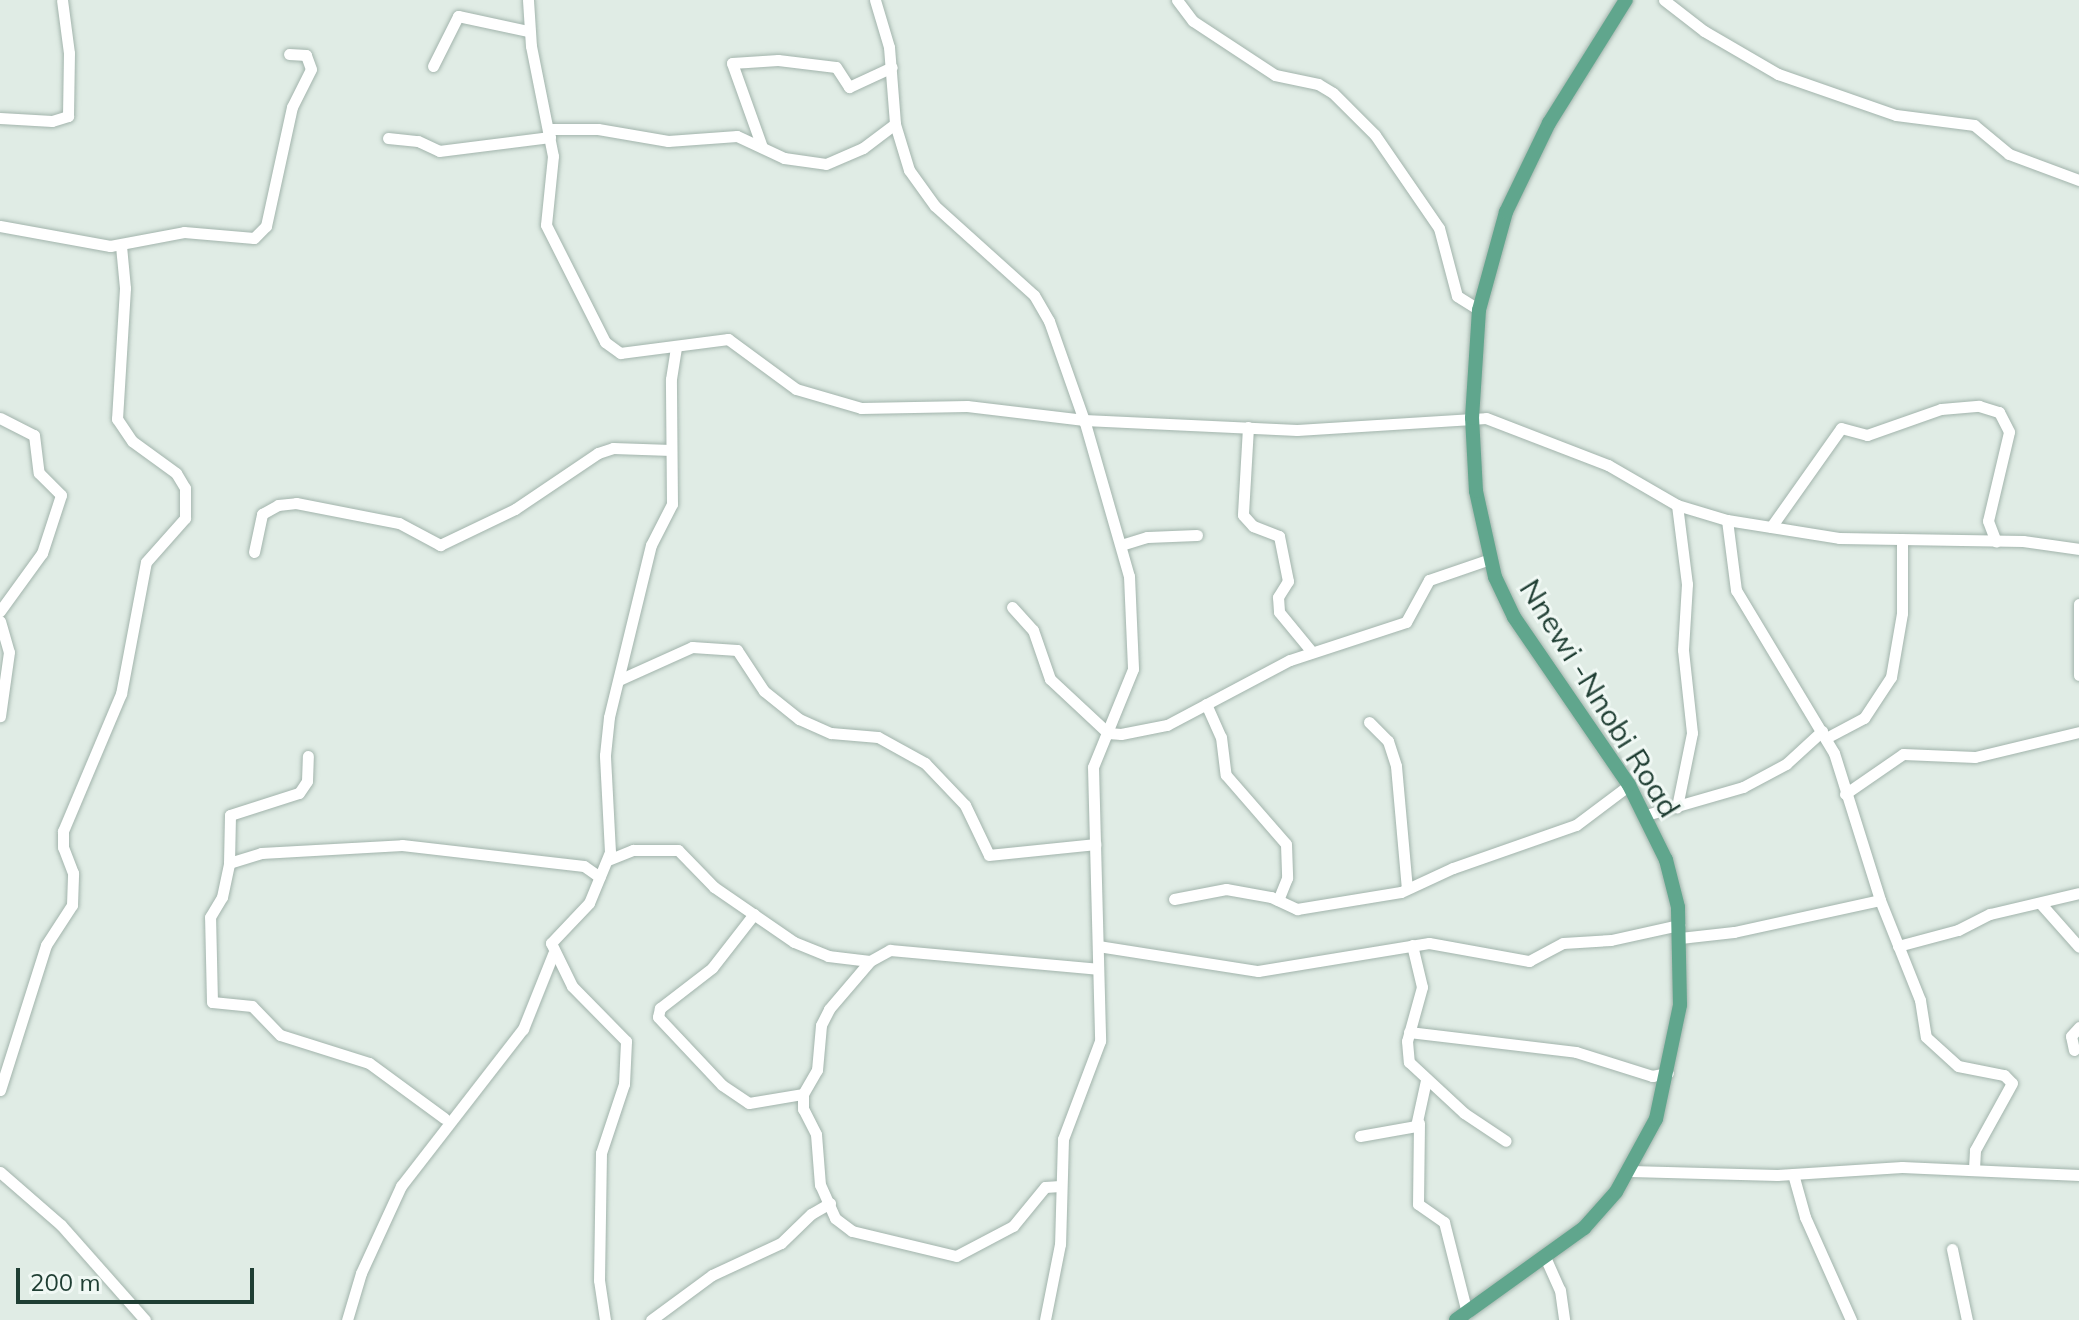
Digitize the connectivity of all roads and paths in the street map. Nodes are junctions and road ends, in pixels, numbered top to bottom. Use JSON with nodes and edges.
{"nodes":[{"id":1,"x":62,"y":0,"type":"edge"},
{"id":2,"x":528,"y":0,"type":"edge"},
{"id":3,"x":875,"y":0,"type":"edge"},
{"id":4,"x":1177,"y":0,"type":"edge"},
{"id":5,"x":1626,"y":0,"type":"edge"},
{"id":6,"x":1664,"y":0,"type":"edge"},
{"id":7,"x":528,"y":31,"type":"junction"},
{"id":8,"x":289,"y":54,"type":"dead end"},
{"id":9,"x":433,"y":66,"type":"dead end"},
{"id":10,"x":892,"y":67,"type":"junction"},
{"id":11,"x":0,"y":118,"type":"edge"},
{"id":12,"x":895,"y":124,"type":"junction"},
{"id":13,"x":550,"y":133,"type":"junction"},
{"id":14,"x":388,"y":138,"type":"dead end"},
{"id":15,"x":762,"y":147,"type":"junction"},
{"id":16,"x":2079,"y":180,"type":"edge"},
{"id":17,"x":0,"y":226,"type":"edge"},
{"id":18,"x":121,"y":246,"type":"junction"},
{"id":19,"x":1479,"y":310,"type":"junction"},
{"id":20,"x":676,"y":346,"type":"junction"},
{"id":21,"x":0,"y":418,"type":"edge"},
{"id":22,"x":1472,"y":418,"type":"junction"},
{"id":23,"x":1084,"y":420,"type":"junction"},
{"id":24,"x":1248,"y":427,"type":"junction"},
{"id":25,"x":671,"y":450,"type":"junction"},
{"id":26,"x":1677,"y":505,"type":"junction"},
{"id":27,"x":1727,"y":520,"type":"junction"},
{"id":28,"x":1771,"y":527,"type":"junction"},
{"id":29,"x":1197,"y":535,"type":"dead end"},
{"id":30,"x":1902,"y":539,"type":"junction"},
{"id":31,"x":1996,"y":542,"type":"junction"},
{"id":32,"x":1121,"y":545,"type":"junction"},
{"id":33,"x":2079,"y":549,"type":"edge"},
{"id":34,"x":254,"y":552,"type":"dead end"},
{"id":35,"x":1490,"y":559,"type":"junction"},
{"id":36,"x":2079,"y":604,"type":"edge"},
{"id":37,"x":1012,"y":607,"type":"dead end"},
{"id":38,"x":0,"y":611,"type":"edge"},
{"id":39,"x":0,"y":621,"type":"edge"},
{"id":40,"x":1312,"y":652,"type":"junction"},
{"id":41,"x":2079,"y":675,"type":"edge"},
{"id":42,"x":621,"y":679,"type":"junction"},
{"id":43,"x":1206,"y":704,"type":"junction"},
{"id":44,"x":0,"y":716,"type":"edge"},
{"id":45,"x":1369,"y":722,"type":"dead end"},
{"id":46,"x":2079,"y":732,"type":"edge"},
{"id":47,"x":1108,"y":733,"type":"junction"},
{"id":48,"x":1824,"y":735,"type":"junction"},
{"id":49,"x":308,"y":756,"type":"dead end"},
{"id":50,"x":1629,"y":785,"type":"junction"},
{"id":51,"x":1845,"y":794,"type":"junction"},
{"id":52,"x":1677,"y":807,"type":"junction"},
{"id":53,"x":1646,"y":815,"type":"junction"},
{"id":54,"x":1095,"y":844,"type":"junction"},
{"id":55,"x":608,"y":860,"type":"junction"},
{"id":56,"x":229,"y":863,"type":"junction"},
{"id":57,"x":600,"y":877,"type":"junction"},
{"id":58,"x":1407,"y":889,"type":"junction"},
{"id":59,"x":2079,"y":893,"type":"edge"},
{"id":60,"x":1174,"y":899,"type":"dead end"},
{"id":61,"x":1278,"y":900,"type":"junction"},
{"id":62,"x":1880,"y":900,"type":"junction"},
{"id":63,"x":2041,"y":904,"type":"junction"},
{"id":64,"x":754,"y":914,"type":"junction"},
{"id":65,"x":1680,"y":932,"type":"junction"},
{"id":66,"x":1412,"y":945,"type":"junction"},
{"id":67,"x":1098,"y":946,"type":"junction"},
{"id":68,"x":1898,"y":946,"type":"junction"},
{"id":69,"x":2079,"y":947,"type":"edge"},
{"id":70,"x":553,"y":954,"type":"junction"},
{"id":71,"x":870,"y":961,"type":"junction"},
{"id":72,"x":1097,"y":969,"type":"junction"},
{"id":73,"x":2079,"y":1027,"type":"edge"},
{"id":74,"x":1409,"y":1032,"type":"junction"},
{"id":75,"x":2074,"y":1050,"type":"dead end"},
{"id":76,"x":1668,"y":1073,"type":"junction"},
{"id":77,"x":1426,"y":1080,"type":"junction"},
{"id":78,"x":0,"y":1090,"type":"edge"},
{"id":79,"x":803,"y":1094,"type":"junction"},
{"id":80,"x":444,"y":1118,"type":"dead end"},
{"id":81,"x":1419,"y":1123,"type":"junction"},
{"id":82,"x":1360,"y":1136,"type":"dead end"},
{"id":83,"x":1506,"y":1141,"type":"dead end"},
{"id":84,"x":1974,"y":1168,"type":"junction"},
{"id":85,"x":1630,"y":1171,"type":"junction"},
{"id":86,"x":0,"y":1172,"type":"edge"},
{"id":87,"x":1793,"y":1174,"type":"junction"},
{"id":88,"x":2079,"y":1175,"type":"edge"},
{"id":89,"x":1060,"y":1186,"type":"junction"},
{"id":90,"x":830,"y":1203,"type":"junction"},
{"id":91,"x":1952,"y":1249,"type":"dead end"},
{"id":92,"x":1545,"y":1257,"type":"junction"},
{"id":93,"x":1461,"y":1317,"type":"edge"},
{"id":94,"x":145,"y":1320,"type":"edge"},
{"id":95,"x":347,"y":1320,"type":"edge"},
{"id":96,"x":605,"y":1320,"type":"edge"},
{"id":97,"x":651,"y":1320,"type":"edge"},
{"id":98,"x":1045,"y":1320,"type":"edge"},
{"id":99,"x":1564,"y":1320,"type":"edge"},
{"id":100,"x":1851,"y":1320,"type":"edge"},
{"id":101,"x":1967,"y":1320,"type":"edge"}],
"edges":[{"from":1,"to":11,"type":"street"},
{"from":2,"to":7,"type":"street"},
{"from":3,"to":10,"type":"street"},
{"from":4,"to":19,"type":"street"},
{"from":5,"to":19,"type":"main road","name":"Nnewi -Nnobi Road"},
{"from":6,"to":16,"type":"street"},
{"from":7,"to":9,"type":"street"},
{"from":7,"to":13,"type":"street"},
{"from":8,"to":18,"type":"street"},
{"from":10,"to":12,"type":"street"},
{"from":10,"to":15,"type":"street"},
{"from":12,"to":15,"type":"street"},
{"from":12,"to":23,"type":"street"},
{"from":13,"to":14,"type":"street"},
{"from":13,"to":15,"type":"street"},
{"from":13,"to":20,"type":"street"},
{"from":17,"to":18,"type":"street"},
{"from":18,"to":78,"type":"street"},
{"from":19,"to":22,"type":"main road","name":"Nnewi -Nnobi Road"},
{"from":20,"to":23,"type":"street"},
{"from":20,"to":25,"type":"street"},
{"from":21,"to":38,"type":"street"},
{"from":22,"to":24,"type":"street"},
{"from":22,"to":26,"type":"street"},
{"from":22,"to":35,"type":"main road","name":"Nnewi -Nnobi Road"},
{"from":23,"to":24,"type":"street"},
{"from":23,"to":32,"type":"street"},
{"from":24,"to":40,"type":"street"},
{"from":25,"to":34,"type":"street"},
{"from":25,"to":42,"type":"street"},
{"from":26,"to":27,"type":"street"},
{"from":26,"to":52,"type":"street"},
{"from":27,"to":28,"type":"street"},
{"from":27,"to":48,"type":"street"},
{"from":28,"to":30,"type":"street"},
{"from":28,"to":31,"type":"street"},
{"from":29,"to":32,"type":"street"},
{"from":30,"to":31,"type":"street"},
{"from":30,"to":48,"type":"street"},
{"from":31,"to":33,"type":"street"},
{"from":32,"to":47,"type":"street"},
{"from":35,"to":40,"type":"street"},
{"from":35,"to":50,"type":"main road","name":"Nnewi -Nnobi Road"},
{"from":36,"to":41,"type":"street"},
{"from":37,"to":47,"type":"street"},
{"from":39,"to":44,"type":"street"},
{"from":40,"to":43,"type":"street"},
{"from":42,"to":54,"type":"street"},
{"from":42,"to":55,"type":"street"},
{"from":43,"to":47,"type":"street"},
{"from":43,"to":61,"type":"street"},
{"from":45,"to":58,"type":"street"},
{"from":46,"to":51,"type":"street"},
{"from":47,"to":54,"type":"street"},
{"from":48,"to":51,"type":"street"},
{"from":48,"to":52,"type":"street"},
{"from":49,"to":56,"type":"street"},
{"from":50,"to":53,"type":"main road","name":"Nnewi -Nnobi Road"},
{"from":50,"to":58,"type":"street"},
{"from":51,"to":62,"type":"street"},
{"from":52,"to":53,"type":"street"},
{"from":53,"to":65,"type":"main road","name":"Nnewi -Nnobi Road"},
{"from":54,"to":67,"type":"street"},
{"from":55,"to":57,"type":"street"},
{"from":55,"to":64,"type":"street"},
{"from":56,"to":57,"type":"street"},
{"from":56,"to":80,"type":"street"},
{"from":57,"to":70,"type":"street"},
{"from":58,"to":61,"type":"street"},
{"from":59,"to":63,"type":"street"},
{"from":60,"to":61,"type":"street"},
{"from":62,"to":65,"type":"street"},
{"from":62,"to":68,"type":"street"},
{"from":63,"to":68,"type":"street"},
{"from":63,"to":69,"type":"street"},
{"from":64,"to":71,"type":"street"},
{"from":64,"to":79,"type":"street"},
{"from":65,"to":66,"type":"street"},
{"from":65,"to":76,"type":"main road","name":"Nnewi -Nnobi Road"},
{"from":66,"to":67,"type":"street"},
{"from":66,"to":74,"type":"street"},
{"from":67,"to":72,"type":"street"},
{"from":68,"to":84,"type":"street"},
{"from":70,"to":95,"type":"street"},
{"from":70,"to":96,"type":"street"},
{"from":71,"to":72,"type":"street"},
{"from":71,"to":79,"type":"street"},
{"from":72,"to":89,"type":"street"},
{"from":73,"to":75,"type":"street"},
{"from":74,"to":76,"type":"street"},
{"from":74,"to":77,"type":"street"},
{"from":76,"to":85,"type":"main road","name":"Nnewi -Nnobi Road"},
{"from":77,"to":81,"type":"street"},
{"from":77,"to":83,"type":"street"},
{"from":79,"to":90,"type":"street"},
{"from":81,"to":82,"type":"street"},
{"from":81,"to":93,"type":"street"},
{"from":84,"to":87,"type":"street"},
{"from":84,"to":88,"type":"street"},
{"from":85,"to":87,"type":"street"},
{"from":85,"to":92,"type":"main road","name":"Nnewi -Nnobi Road"},
{"from":86,"to":94,"type":"street"},
{"from":87,"to":100,"type":"street"},
{"from":89,"to":90,"type":"street"},
{"from":89,"to":98,"type":"street"},
{"from":90,"to":97,"type":"street"},
{"from":91,"to":101,"type":"street"},
{"from":92,"to":93,"type":"main road","name":"Nnewi -Nnobi Road"},
{"from":92,"to":99,"type":"street"}]}
